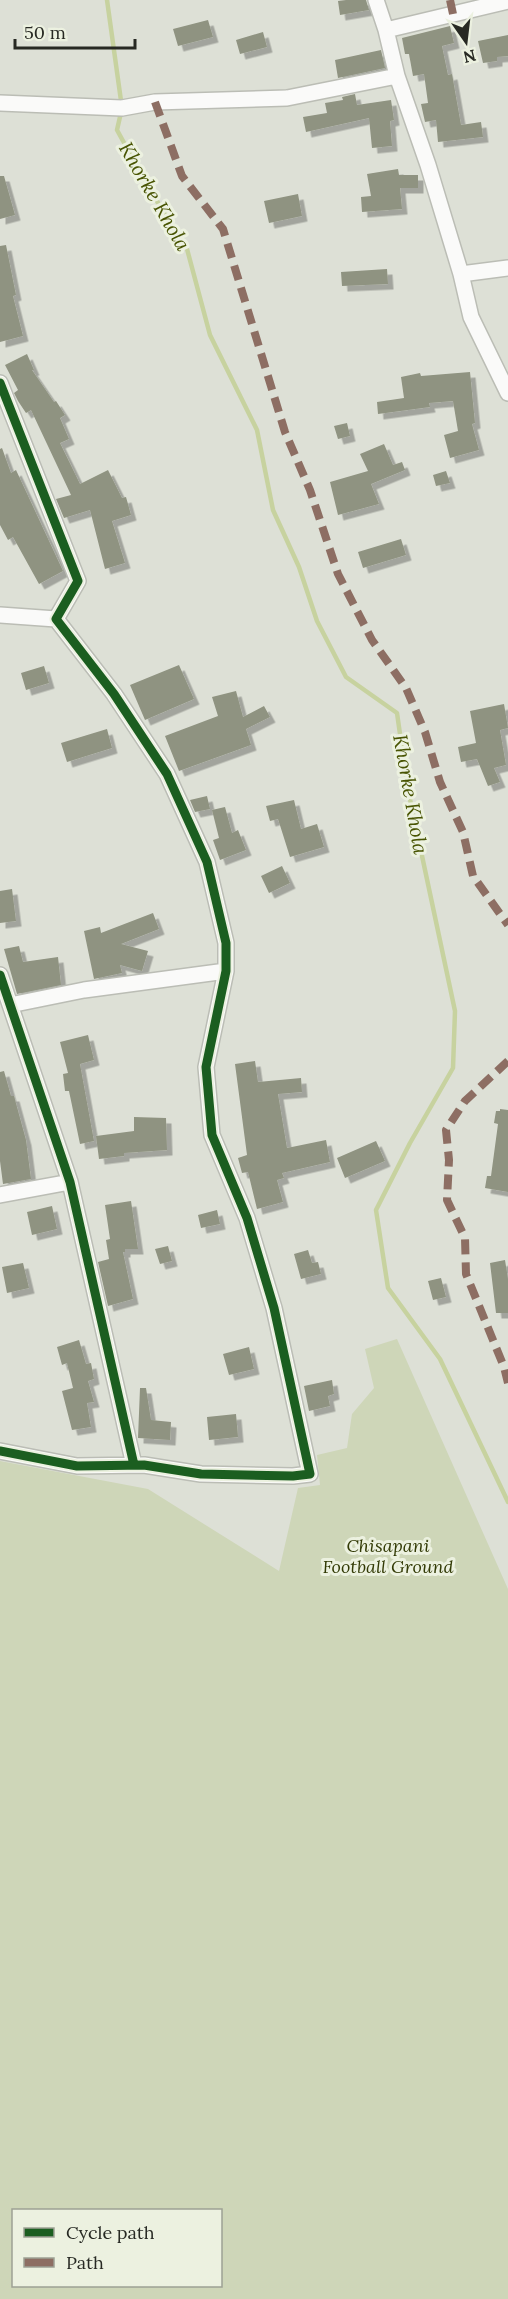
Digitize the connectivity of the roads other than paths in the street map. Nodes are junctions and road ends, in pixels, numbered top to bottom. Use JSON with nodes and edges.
{"nodes":[{"id":1,"x":376,"y":0,"type":"edge"},
{"id":2,"x":508,"y":1,"type":"edge"},
{"id":3,"x":386,"y":30,"type":"junction"},
{"id":4,"x":397,"y":76,"type":"junction"},
{"id":5,"x":0,"y":104,"type":"edge"},
{"id":6,"x":508,"y":268,"type":"edge"},
{"id":7,"x":461,"y":274,"type":"junction"},
{"id":8,"x":0,"y":383,"type":"edge"},
{"id":9,"x":508,"y":393,"type":"edge"},
{"id":10,"x":0,"y":615,"type":"edge"},
{"id":11,"x":56,"y":619,"type":"junction"},
{"id":12,"x":226,"y":971,"type":"junction"},
{"id":13,"x":0,"y":975,"type":"edge"},
{"id":14,"x":10,"y":1005,"type":"junction"},
{"id":15,"x":70,"y":1182,"type":"junction"},
{"id":16,"x":0,"y":1195,"type":"edge"},
{"id":17,"x":0,"y":1451,"type":"edge"},
{"id":18,"x":134,"y":1465,"type":"junction"}],
"edges":[{"from":1,"to":3,"type":"street"},
{"from":2,"to":3,"type":"street"},
{"from":3,"to":4,"type":"street"},
{"from":4,"to":5,"type":"street"},
{"from":4,"to":7,"type":"street"},
{"from":6,"to":7,"type":"street"},
{"from":7,"to":9,"type":"street"},
{"from":8,"to":11,"type":"street"},
{"from":10,"to":11,"type":"street"},
{"from":11,"to":12,"type":"street"},
{"from":12,"to":14,"type":"street"},
{"from":12,"to":18,"type":"street"},
{"from":13,"to":14,"type":"street"},
{"from":14,"to":15,"type":"street"},
{"from":15,"to":16,"type":"street"},
{"from":15,"to":18,"type":"street"},
{"from":17,"to":18,"type":"street"}]}
